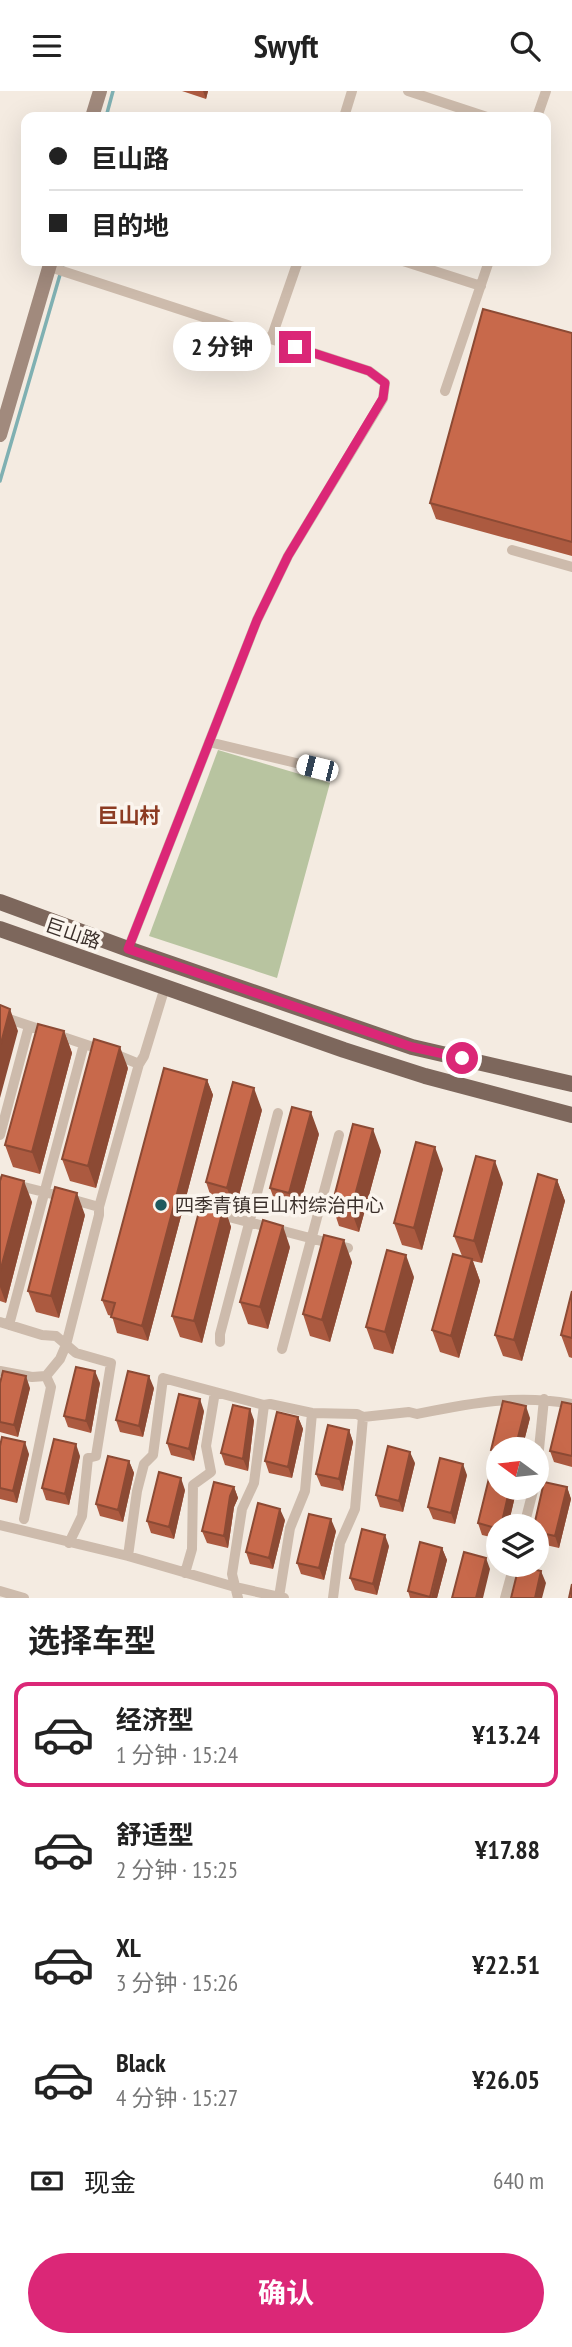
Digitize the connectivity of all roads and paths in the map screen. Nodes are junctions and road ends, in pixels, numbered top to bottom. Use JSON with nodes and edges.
{"nodes":[{"id":1,"x":100,"y":91,"type":"edge"},
{"id":2,"x":352,"y":91,"type":"edge"},
{"id":3,"x":408,"y":91,"type":"edge"},
{"id":4,"x":546,"y":91,"type":"edge"},
{"id":5,"x":94,"y":112,"type":"edge"},
{"id":6,"x":346,"y":112,"type":"edge"},
{"id":7,"x":472,"y":112,"type":"edge"},
{"id":8,"x":539,"y":112,"type":"edge"},
{"id":9,"x":49,"y":266,"type":"edge"},
{"id":10,"x":56,"y":266,"type":"edge"},
{"id":11,"x":296,"y":266,"type":"edge"},
{"id":12,"x":419,"y":266,"type":"edge"},
{"id":13,"x":487,"y":266,"type":"edge"},
{"id":14,"x":481,"y":286,"type":"junction"},
{"id":15,"x":271,"y":339,"type":"junction"},
{"id":16,"x":445,"y":391,"type":"dead end"},
{"id":17,"x":0,"y":435,"type":"edge"},
{"id":18,"x":512,"y":550,"type":"dead end"},
{"id":19,"x":572,"y":567,"type":"edge"},
{"id":20,"x":209,"y":742,"type":"junction"},
{"id":21,"x":317,"y":768,"type":"dead end"},
{"id":22,"x":0,"y":902,"type":"edge"},
{"id":23,"x":0,"y":929,"type":"edge"},
{"id":24,"x":128,"y":949,"type":"junction"},
{"id":25,"x":164,"y":988,"type":"junction"},
{"id":26,"x":0,"y":1016,"type":"edge"},
{"id":27,"x":29,"y":1025,"type":"junction"},
{"id":28,"x":84,"y":1044,"type":"junction"},
{"id":29,"x":139,"y":1064,"type":"junction"},
{"id":30,"x":572,"y":1084,"type":"edge"},
{"id":31,"x":278,"y":1113,"type":"dead end"},
{"id":32,"x":572,"y":1115,"type":"edge"},
{"id":33,"x":0,"y":1135,"type":"edge"},
{"id":34,"x":339,"y":1135,"type":"dead end"},
{"id":35,"x":0,"y":1181,"type":"edge"},
{"id":36,"x":44,"y":1192,"type":"junction"},
{"id":37,"x":99,"y":1207,"type":"junction"},
{"id":38,"x":191,"y":1207,"type":"dead end"},
{"id":39,"x":249,"y":1222,"type":"junction"},
{"id":40,"x":310,"y":1238,"type":"junction"},
{"id":41,"x":348,"y":1248,"type":"dead end"},
{"id":42,"x":4,"y":1324,"type":"edge"},
{"id":43,"x":220,"y":1342,"type":"dead end"},
{"id":44,"x":66,"y":1345,"type":"junction"},
{"id":45,"x":282,"y":1349,"type":"dead end"},
{"id":46,"x":0,"y":1371,"type":"edge"},
{"id":47,"x":46,"y":1376,"type":"junction"},
{"id":48,"x":215,"y":1392,"type":"junction"},
{"id":49,"x":544,"y":1399,"type":"junction"},
{"id":50,"x":572,"y":1404,"type":"edge"},
{"id":51,"x":264,"y":1405,"type":"junction"},
{"id":52,"x":312,"y":1413,"type":"junction"},
{"id":53,"x":363,"y":1417,"type":"junction"},
{"id":54,"x":540,"y":1437,"type":"edge"},
{"id":55,"x":24,"y":1519,"type":"dead end"},
{"id":56,"x":0,"y":1525,"type":"edge"},
{"id":57,"x":69,"y":1543,"type":"junction"},
{"id":58,"x":128,"y":1556,"type":"junction"},
{"id":59,"x":186,"y":1573,"type":"junction"},
{"id":60,"x":511,"y":1577,"type":"edge"},
{"id":61,"x":0,"y":1591,"type":"edge"},
{"id":62,"x":236,"y":1592,"type":"edge"},
{"id":63,"x":282,"y":1597,"type":"edge"},
{"id":64,"x":24,"y":1598,"type":"edge"},
{"id":65,"x":332,"y":1598,"type":"edge"},
{"id":66,"x":505,"y":1598,"type":"edge"}],
"edges":[{"from":1,"to":5,"type":"street"},
{"from":2,"to":6,"type":"street"},
{"from":3,"to":7,"type":"street"},
{"from":4,"to":8,"type":"street"},
{"from":9,"to":17,"type":"street"},
{"from":10,"to":15,"type":"street"},
{"from":11,"to":15,"type":"street"},
{"from":12,"to":14,"type":"street"},
{"from":13,"to":14,"type":"street"},
{"from":14,"to":16,"type":"street"},
{"from":15,"to":20,"type":"street"},
{"from":18,"to":19,"type":"street"},
{"from":20,"to":21,"type":"street"},
{"from":20,"to":24,"type":"street"},
{"from":22,"to":24,"type":"main road","name":"巨山路"},
{"from":23,"to":25,"type":"main road","name":"巨山路"},
{"from":24,"to":30,"type":"main road","name":"巨山路"},
{"from":25,"to":29,"type":"street"},
{"from":25,"to":32,"type":"main road","name":"巨山路"},
{"from":26,"to":27,"type":"street"},
{"from":27,"to":28,"type":"street"},
{"from":27,"to":33,"type":"street"},
{"from":28,"to":29,"type":"street"},
{"from":28,"to":36,"type":"street"},
{"from":29,"to":37,"type":"street"},
{"from":31,"to":39,"type":"street"},
{"from":34,"to":40,"type":"street"},
{"from":35,"to":36,"type":"street"},
{"from":36,"to":37,"type":"street"},
{"from":36,"to":42,"type":"street"},
{"from":37,"to":44,"type":"street"},
{"from":38,"to":39,"type":"street"},
{"from":39,"to":40,"type":"street"},
{"from":39,"to":43,"type":"street"},
{"from":40,"to":41,"type":"street"},
{"from":40,"to":45,"type":"street"},
{"from":42,"to":44,"type":"street"},
{"from":44,"to":47,"type":"street"},
{"from":44,"to":57,"type":"street"},
{"from":46,"to":47,"type":"street"},
{"from":47,"to":55,"type":"street"},
{"from":48,"to":51,"type":"street"},
{"from":48,"to":58,"type":"street"},
{"from":48,"to":59,"type":"street"},
{"from":49,"to":50,"type":"street"},
{"from":49,"to":53,"type":"street"},
{"from":49,"to":54,"type":"street"},
{"from":51,"to":52,"type":"street"},
{"from":51,"to":62,"type":"street"},
{"from":52,"to":53,"type":"street"},
{"from":52,"to":63,"type":"street"},
{"from":53,"to":65,"type":"street"},
{"from":56,"to":57,"type":"street"},
{"from":57,"to":58,"type":"street"},
{"from":58,"to":59,"type":"street"},
{"from":59,"to":62,"type":"street"},
{"from":60,"to":66,"type":"street"},
{"from":61,"to":64,"type":"street"},
{"from":62,"to":63,"type":"street"}]}
